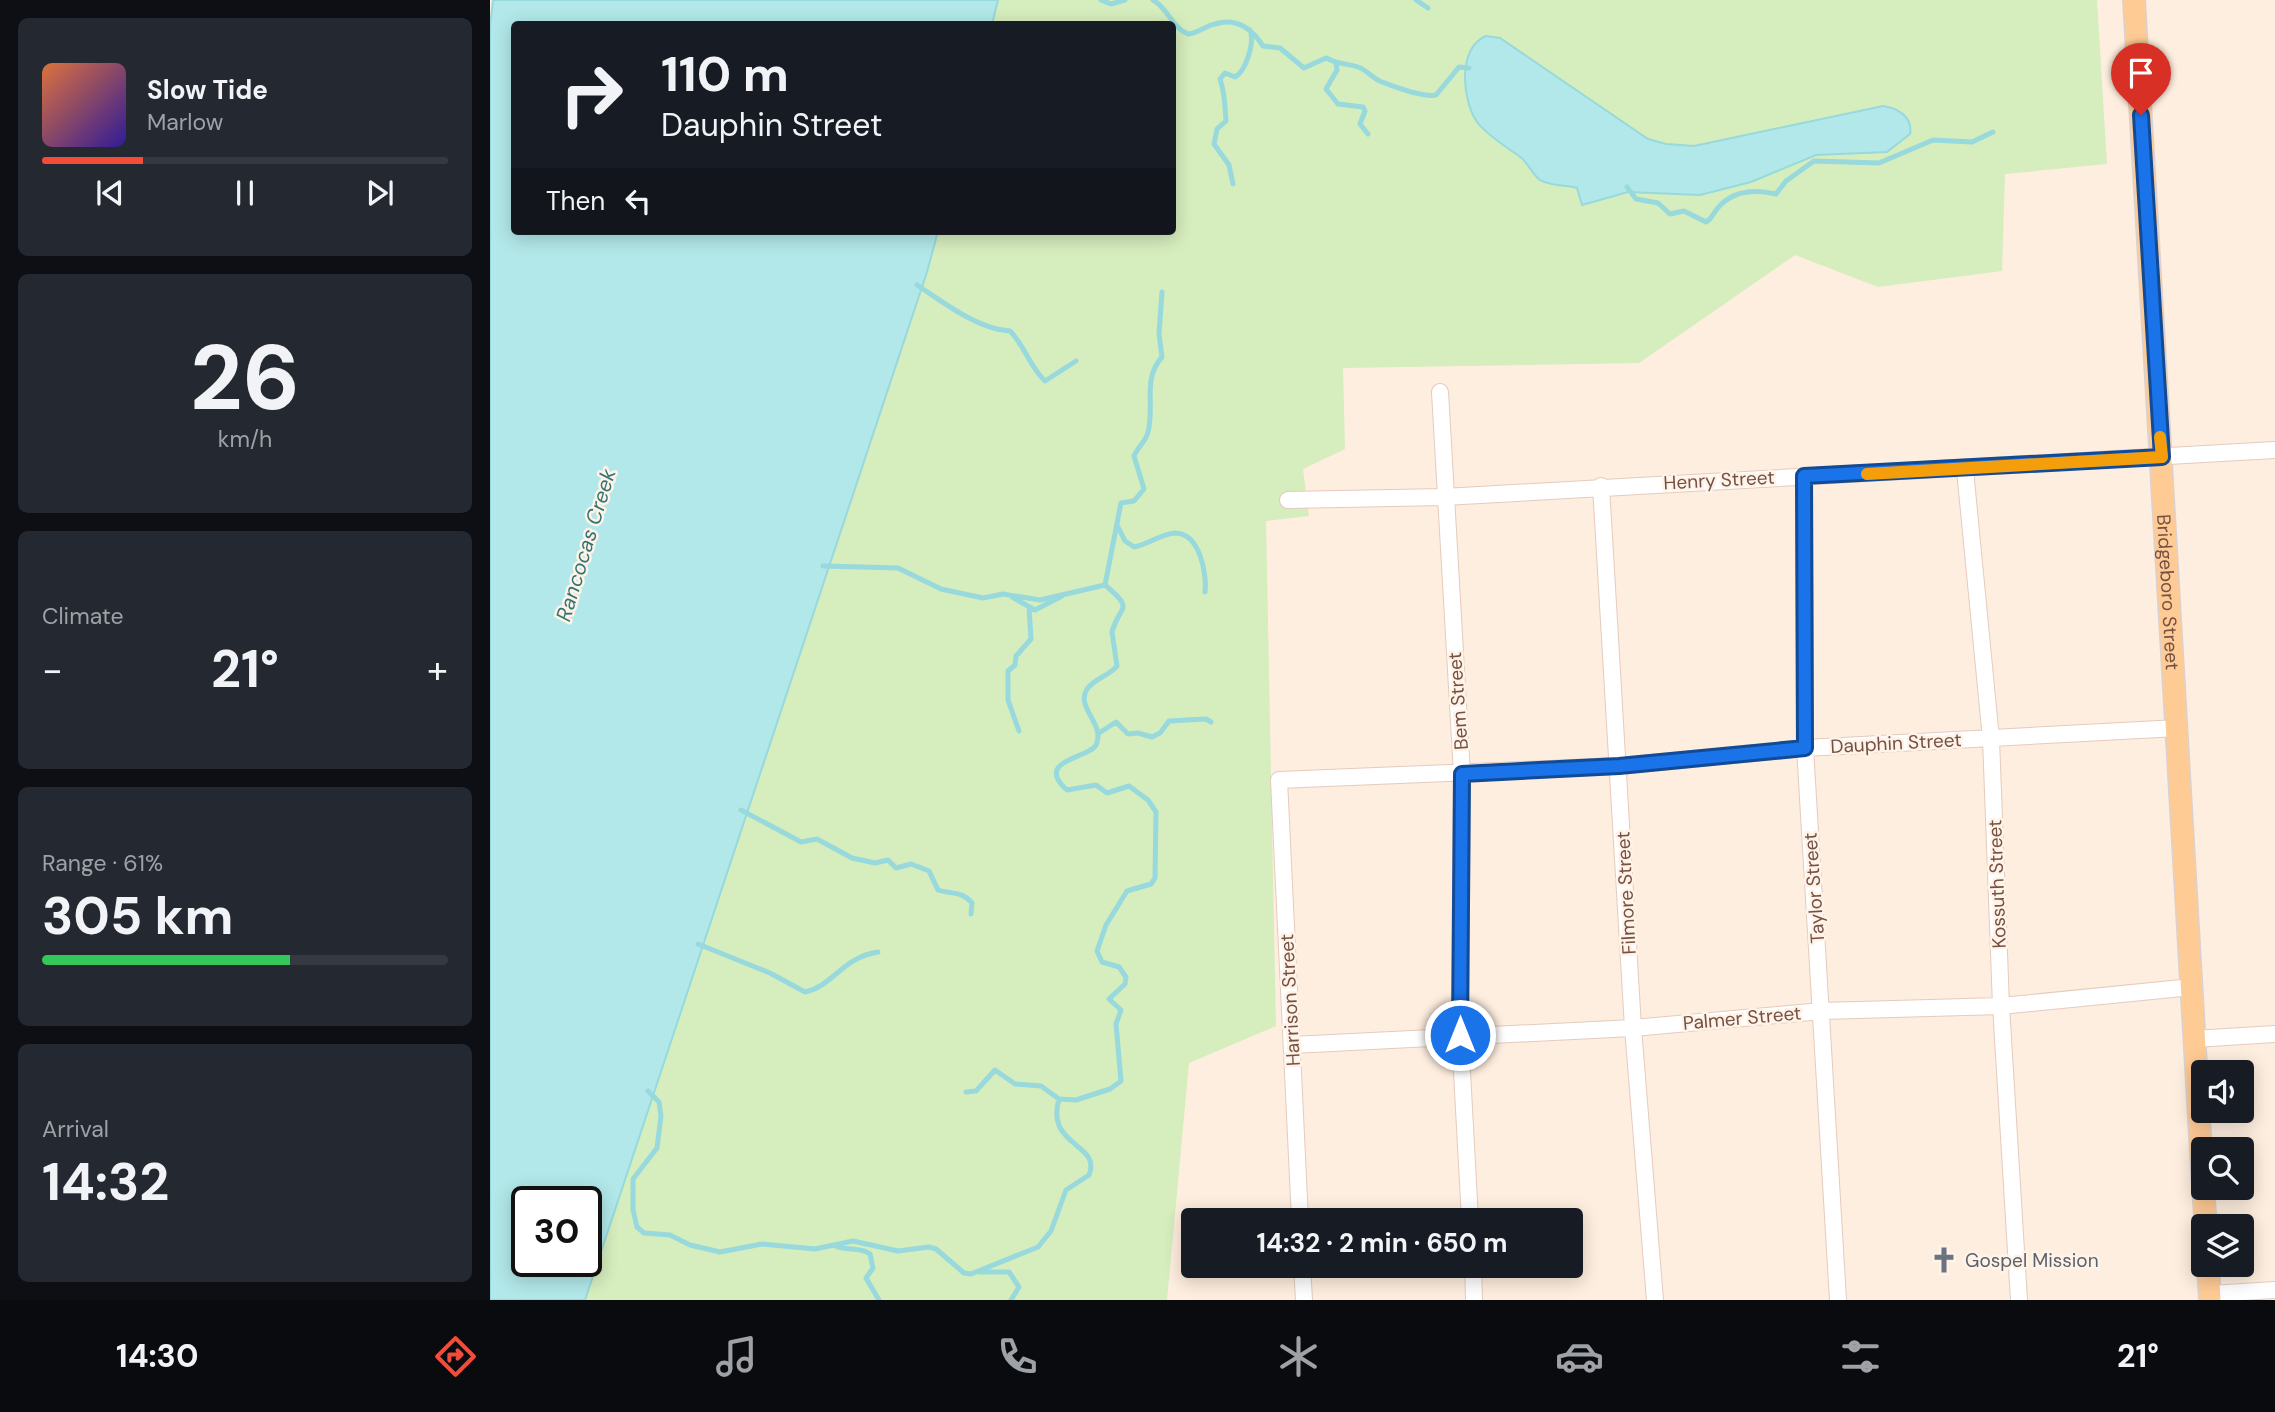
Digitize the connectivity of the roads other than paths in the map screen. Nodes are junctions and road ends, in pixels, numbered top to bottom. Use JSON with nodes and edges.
{"nodes":[{"id":1,"x":2134,"y":0,"type":"edge"},
{"id":2,"x":1440,"y":392,"type":"dead end"},
{"id":3,"x":2275,"y":450,"type":"edge"},
{"id":4,"x":2162,"y":457,"type":"junction"},
{"id":5,"x":1965,"y":470,"type":"junction"},
{"id":6,"x":1804,"y":476,"type":"junction"},
{"id":7,"x":1601,"y":486,"type":"junction"},
{"id":8,"x":1444,"y":497,"type":"junction"},
{"id":9,"x":1288,"y":500,"type":"dead end"},
{"id":10,"x":2178,"y":728,"type":"junction"},
{"id":11,"x":1991,"y":739,"type":"junction"},
{"id":12,"x":1805,"y":748,"type":"junction"},
{"id":13,"x":1619,"y":766,"type":"junction"},
{"id":14,"x":1462,"y":774,"type":"junction"},
{"id":15,"x":1279,"y":780,"type":"joint"},
{"id":16,"x":2192,"y":986,"type":"junction"},
{"id":17,"x":2001,"y":1006,"type":"junction"},
{"id":18,"x":1822,"y":1011,"type":"junction"},
{"id":19,"x":1633,"y":1028,"type":"junction"},
{"id":20,"x":2275,"y":1034,"type":"edge"},
{"id":21,"x":1460,"y":1035,"type":"junction"},
{"id":22,"x":2194,"y":1039,"type":"junction"},
{"id":23,"x":1292,"y":1045,"type":"junction"},
{"id":24,"x":2200,"y":1137,"type":"edge"},
{"id":25,"x":1299,"y":1208,"type":"edge"},
{"id":26,"x":1469,"y":1208,"type":"edge"},
{"id":27,"x":2209,"y":1277,"type":"edge"},
{"id":28,"x":1303,"y":1278,"type":"edge"},
{"id":29,"x":1474,"y":1278,"type":"edge"},
{"id":30,"x":2275,"y":1290,"type":"edge"},
{"id":31,"x":2210,"y":1297,"type":"edge"},
{"id":32,"x":1304,"y":1300,"type":"edge"},
{"id":33,"x":1475,"y":1300,"type":"edge"},
{"id":34,"x":1655,"y":1300,"type":"edge"},
{"id":35,"x":1838,"y":1300,"type":"edge"},
{"id":36,"x":2019,"y":1300,"type":"edge"}],
"edges":[{"from":1,"to":4,"type":"main road","name":"Bridgeboro Street"},
{"from":2,"to":8,"type":"street","name":"Bem Street"},
{"from":3,"to":4,"type":"street","name":"Henry Street"},
{"from":4,"to":5,"type":"street","name":"Henry Street"},
{"from":4,"to":10,"type":"main road","name":"Bridgeboro Street"},
{"from":5,"to":6,"type":"street","name":"Henry Street"},
{"from":5,"to":11,"type":"street","name":"Kossuth Street"},
{"from":6,"to":7,"type":"street","name":"Henry Street"},
{"from":6,"to":12,"type":"street","name":"Taylor Street"},
{"from":7,"to":8,"type":"street","name":"Henry Street"},
{"from":7,"to":13,"type":"street","name":"Filmore Street"},
{"from":8,"to":9,"type":"street","name":"Henry Street"},
{"from":8,"to":14,"type":"street","name":"Bem Street"},
{"from":10,"to":11,"type":"street","name":"Dauphin Street"},
{"from":10,"to":16,"type":"main road","name":"Bridgeboro Street"},
{"from":11,"to":12,"type":"street","name":"Dauphin Street"},
{"from":11,"to":17,"type":"street","name":"Kossuth Street"},
{"from":12,"to":13,"type":"street","name":"Dauphin Street"},
{"from":12,"to":18,"type":"street","name":"Taylor Street"},
{"from":13,"to":14,"type":"street","name":"Dauphin Street"},
{"from":13,"to":19,"type":"street","name":"Filmore Street"},
{"from":14,"to":15,"type":"street","name":"Dauphin Street"},
{"from":14,"to":21,"type":"street","name":"Bem Street"},
{"from":15,"to":23,"type":"street","name":"Harrison Street"},
{"from":16,"to":17,"type":"street","name":"Palmer Street"},
{"from":16,"to":22,"type":"main road","name":"Bridgeboro Street"},
{"from":17,"to":18,"type":"street","name":"Palmer Street"},
{"from":17,"to":36,"type":"street","name":"Kossuth Street"},
{"from":18,"to":19,"type":"street","name":"Palmer Street"},
{"from":18,"to":35,"type":"street","name":"Taylor Street"},
{"from":19,"to":21,"type":"street","name":"Palmer Street"},
{"from":19,"to":34,"type":"street","name":"Filmore Street"},
{"from":20,"to":22,"type":"street"},
{"from":21,"to":23,"type":"street","name":"Palmer Street"},
{"from":21,"to":26,"type":"street","name":"Bem Street"},
{"from":22,"to":24,"type":"main road","name":"Bridgeboro Street"},
{"from":23,"to":25,"type":"street","name":"Harrison Street"},
{"from":27,"to":31,"type":"main road"},
{"from":28,"to":32,"type":"street"},
{"from":29,"to":33,"type":"street"},
{"from":30,"to":31,"type":"street"}]}
